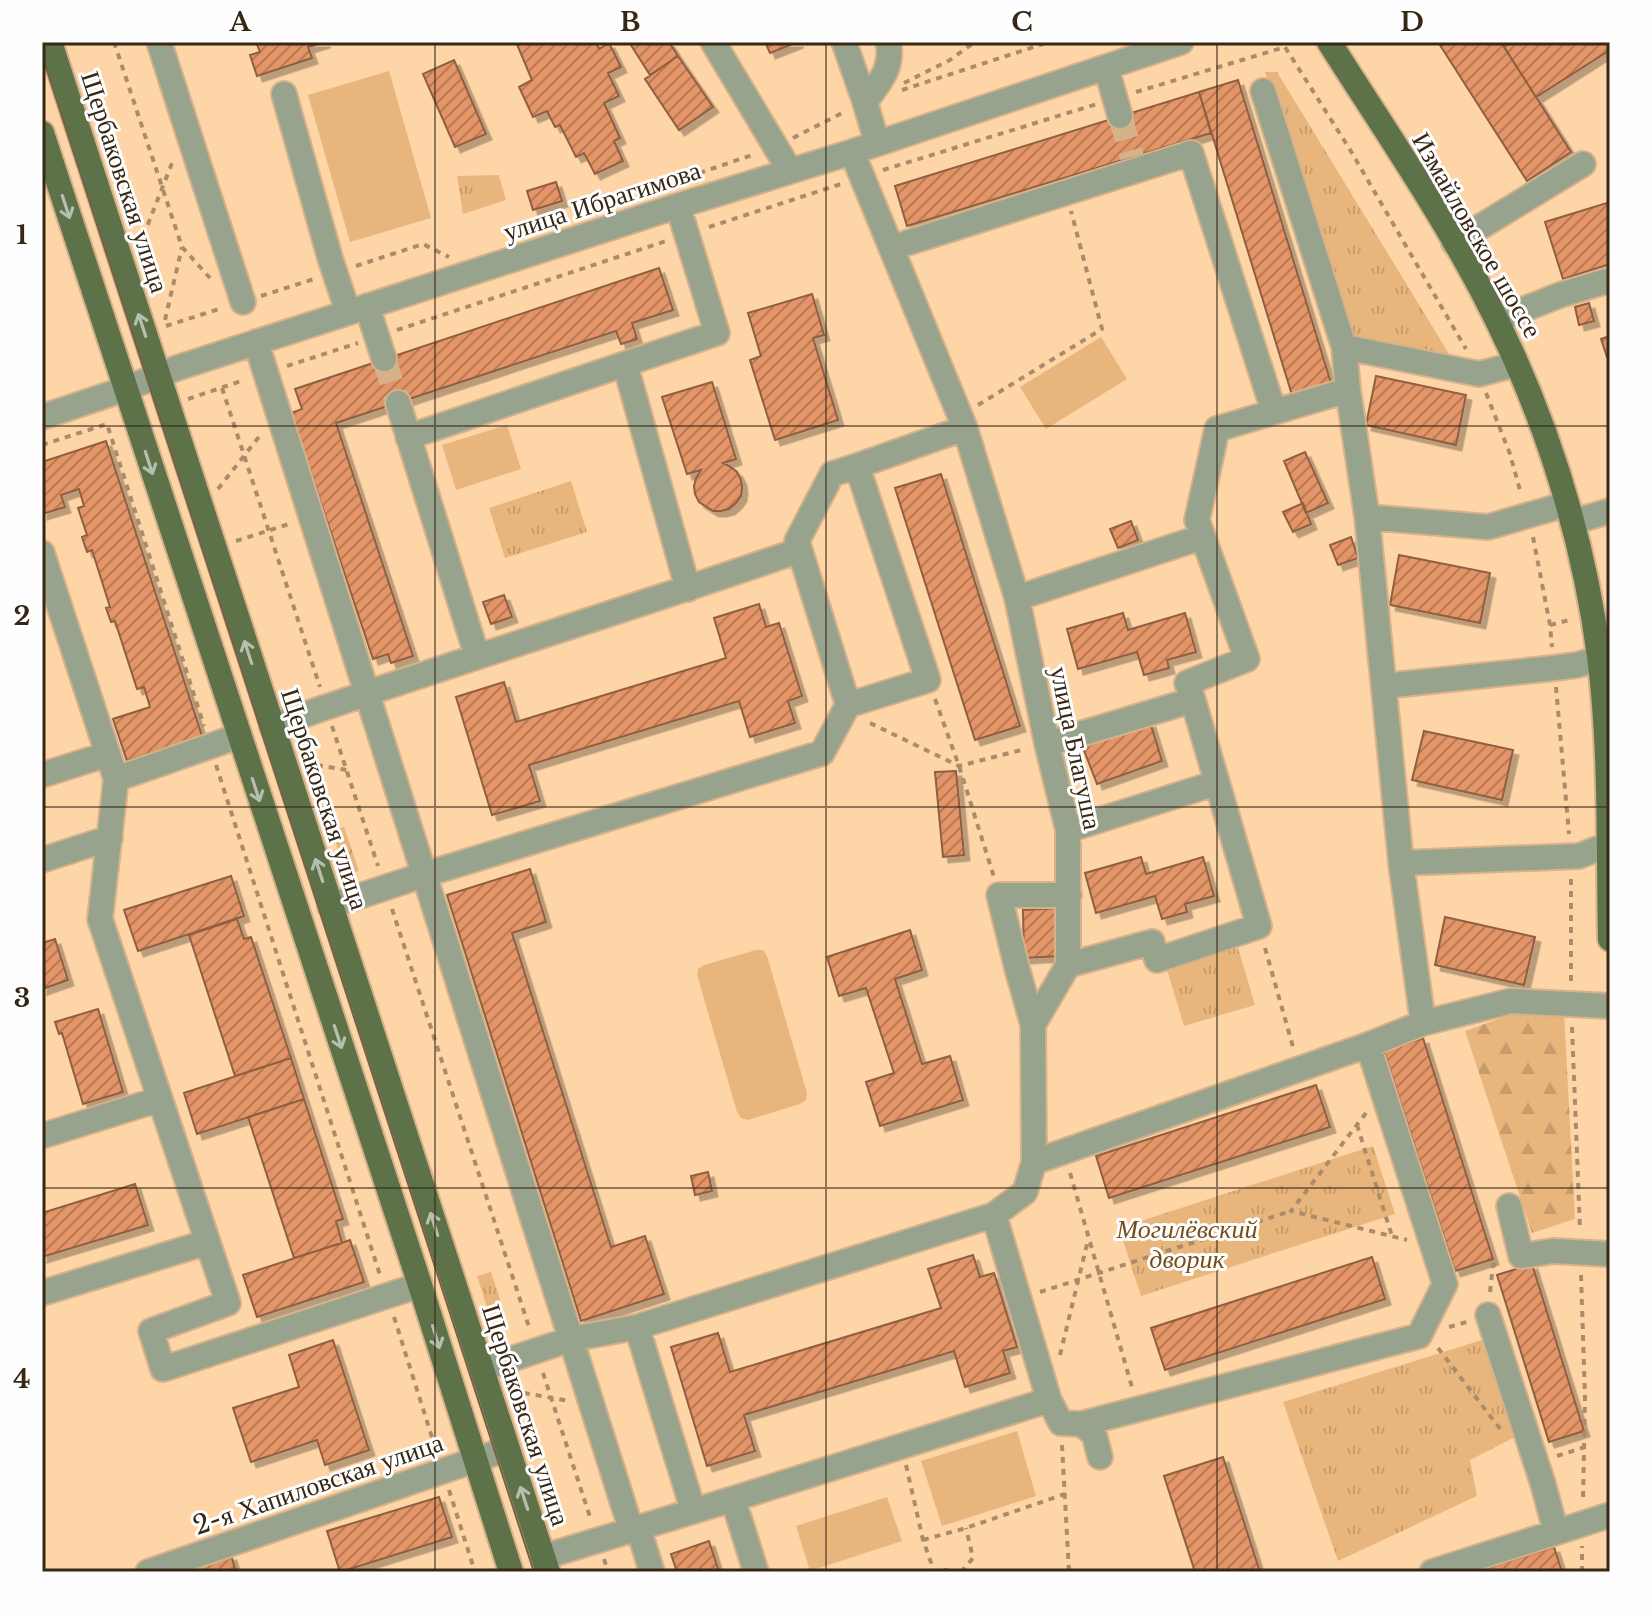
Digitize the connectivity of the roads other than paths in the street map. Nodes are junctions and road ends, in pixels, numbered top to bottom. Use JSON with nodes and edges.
{"nodes":[{"id":1,"x":50,"y":42,"type":"edge"},
{"id":2,"x":159,"y":42,"type":"edge"},
{"id":3,"x":713,"y":42,"type":"edge"},
{"id":4,"x":844,"y":42,"type":"edge"},
{"id":5,"x":888,"y":42,"type":"edge"},
{"id":6,"x":1181,"y":42,"type":"edge"},
{"id":7,"x":1329,"y":42,"type":"edge"},
{"id":8,"x":1106,"y":67,"type":"junction"},
{"id":9,"x":1263,"y":91,"type":"dead end"},
{"id":10,"x":284,"y":94,"type":"dead end"},
{"id":11,"x":865,"y":102,"type":"junction"},
{"id":12,"x":1118,"y":107,"type":"tunnel mouth"},
{"id":13,"x":42,"y":133,"type":"edge"},
{"id":14,"x":877,"y":143,"type":"junction"},
{"id":15,"x":852,"y":152,"type":"junction"},
{"id":16,"x":1583,"y":164,"type":"dead end"},
{"id":17,"x":790,"y":171,"type":"junction"},
{"id":18,"x":676,"y":194,"type":"junction"},
{"id":19,"x":1454,"y":243,"type":"junction"},
{"id":20,"x":891,"y":248,"type":"junction"},
{"id":21,"x":1610,"y":280,"type":"edge"},
{"id":22,"x":243,"y":302,"type":"road end"},
{"id":23,"x":357,"y":309,"type":"junction"},
{"id":24,"x":1497,"y":320,"type":"junction"},
{"id":25,"x":256,"y":342,"type":"junction"},
{"id":26,"x":1344,"y":347,"type":"junction"},
{"id":27,"x":380,"y":348,"type":"tunnel mouth"},
{"id":28,"x":625,"y":364,"type":"junction"},
{"id":29,"x":1517,"y":364,"type":"junction"},
{"id":30,"x":158,"y":375,"type":"junction"},
{"id":31,"x":125,"y":389,"type":"junction"},
{"id":32,"x":1348,"y":390,"type":"junction"},
{"id":33,"x":398,"y":403,"type":"tunnel mouth"},
{"id":34,"x":1274,"y":412,"type":"junction"},
{"id":35,"x":42,"y":417,"type":"edge"},
{"id":36,"x":963,"y":422,"type":"junction"},
{"id":37,"x":408,"y":437,"type":"junction"},
{"id":38,"x":857,"y":466,"type":"junction"},
{"id":39,"x":1610,"y":511,"type":"edge"},
{"id":40,"x":1569,"y":513,"type":"junction"},
{"id":41,"x":1367,"y":517,"type":"junction"},
{"id":42,"x":1202,"y":537,"type":"junction"},
{"id":43,"x":800,"y":550,"type":"junction"},
{"id":44,"x":42,"y":553,"type":"edge"},
{"id":45,"x":688,"y":589,"type":"junction"},
{"id":46,"x":1017,"y":598,"type":"junction"},
{"id":47,"x":477,"y":656,"type":"junction"},
{"id":48,"x":1605,"y":656,"type":"edge"},
{"id":49,"x":1384,"y":686,"type":"junction"},
{"id":50,"x":368,"y":692,"type":"junction"},
{"id":51,"x":1193,"y":700,"type":"junction"},
{"id":52,"x":1607,"y":707,"type":"edge"},
{"id":53,"x":846,"y":708,"type":"junction"},
{"id":54,"x":272,"y":726,"type":"junction"},
{"id":55,"x":239,"y":736,"type":"junction"},
{"id":56,"x":1047,"y":744,"type":"junction"},
{"id":57,"x":108,"y":754,"type":"junction"},
{"id":58,"x":42,"y":775,"type":"edge"},
{"id":59,"x":116,"y":779,"type":"junction"},
{"id":60,"x":1216,"y":783,"type":"junction"},
{"id":61,"x":1068,"y":830,"type":"junction"},
{"id":62,"x":110,"y":838,"type":"junction"},
{"id":63,"x":1609,"y":845,"type":"edge"},
{"id":64,"x":42,"y":860,"type":"edge"},
{"id":65,"x":1401,"y":863,"type":"junction"},
{"id":66,"x":423,"y":875,"type":"junction"},
{"id":67,"x":1069,"y":895,"type":"junction"},
{"id":68,"x":330,"y":906,"type":"junction"},
{"id":69,"x":1610,"y":916,"type":"edge"},
{"id":70,"x":1610,"y":939,"type":"edge"},
{"id":71,"x":1068,"y":965,"type":"junction"},
{"id":72,"x":1610,"y":1006,"type":"edge"},
{"id":73,"x":1423,"y":1023,"type":"junction"},
{"id":74,"x":1033,"y":1025,"type":"junction"},
{"id":75,"x":1368,"y":1045,"type":"junction"},
{"id":76,"x":160,"y":1099,"type":"junction"},
{"id":77,"x":42,"y":1136,"type":"edge"},
{"id":78,"x":1034,"y":1162,"type":"junction"},
{"id":79,"x":1509,"y":1206,"type":"dead end"},
{"id":80,"x":994,"y":1215,"type":"junction"},
{"id":81,"x":208,"y":1242,"type":"junction"},
{"id":82,"x":1610,"y":1254,"type":"edge"},
{"id":83,"x":420,"y":1285,"type":"junction"},
{"id":84,"x":42,"y":1293,"type":"edge"},
{"id":85,"x":1488,"y":1315,"type":"road end"},
{"id":86,"x":637,"y":1327,"type":"junction"},
{"id":87,"x":571,"y":1339,"type":"junction"},
{"id":88,"x":482,"y":1369,"type":"junction"},
{"id":89,"x":1049,"y":1400,"type":"junction"},
{"id":90,"x":1071,"y":1424,"type":"junction"},
{"id":91,"x":507,"y":1449,"type":"junction"},
{"id":92,"x":1100,"y":1457,"type":"dead end"},
{"id":93,"x":474,"y":1459,"type":"junction"},
{"id":94,"x":733,"y":1499,"type":"junction"},
{"id":95,"x":693,"y":1510,"type":"junction"},
{"id":96,"x":1610,"y":1515,"type":"edge"},
{"id":97,"x":634,"y":1528,"type":"junction"},
{"id":98,"x":1556,"y":1532,"type":"junction"},
{"id":99,"x":545,"y":1564,"type":"edge"},
{"id":100,"x":148,"y":1572,"type":"edge"},
{"id":101,"x":511,"y":1572,"type":"edge"},
{"id":102,"x":652,"y":1572,"type":"edge"},
{"id":103,"x":756,"y":1572,"type":"edge"},
{"id":104,"x":1432,"y":1572,"type":"edge"}],
"edges":[{"from":30,"to":1,"type":"main road","name":"Щербаковская улица","one_way":true},
{"from":2,"to":22,"type":"street"},
{"from":3,"to":17,"type":"street"},
{"from":4,"to":11,"type":"street"},
{"from":5,"to":11,"type":"street"},
{"from":6,"to":8,"type":"street","name":"улица Ибрагимова"},
{"from":7,"to":19,"type":"main road","name":"Измайловское шоссе"},
{"from":8,"to":12,"type":"street"},
{"from":8,"to":14,"type":"street","name":"улица Ибрагимова"},
{"from":9,"to":26,"type":"street"},
{"from":10,"to":23,"type":"street"},
{"from":11,"to":14,"type":"street"},
{"from":13,"to":31,"type":"main road","one_way":true},
{"from":14,"to":15,"type":"street","name":"улица Ибрагимова"},
{"from":15,"to":17,"type":"street","name":"улица Ибрагимова"},
{"from":15,"to":20,"type":"street","name":"улица Благуша"},
{"from":16,"to":19,"type":"street"},
{"from":17,"to":18,"type":"street","name":"улица Ибрагимова"},
{"from":18,"to":23,"type":"street","name":"улица Ибрагимова"},
{"from":18,"to":28,"type":"street"},
{"from":19,"to":24,"type":"main road","name":"Измайловское шоссе"},
{"from":20,"to":34,"type":"street"},
{"from":20,"to":36,"type":"street","name":"улица Благуша"},
{"from":21,"to":24,"type":"street"},
{"from":23,"to":25,"type":"street","name":"улица Ибрагимова"},
{"from":23,"to":27,"type":"street"},
{"from":24,"to":29,"type":"main road","name":"Измайловское шоссе"},
{"from":25,"to":30,"type":"street","name":"улица Ибрагимова"},
{"from":25,"to":50,"type":"street"},
{"from":26,"to":29,"type":"street"},
{"from":26,"to":32,"type":"street"},
{"from":28,"to":37,"type":"street"},
{"from":28,"to":45,"type":"street"},
{"from":29,"to":40,"type":"main road","name":"Измайловское шоссе"},
{"from":30,"to":31,"type":"street","name":"улица Ибрагимова"},
{"from":54,"to":30,"type":"main road","name":"Щербаковская улица","one_way":true},
{"from":31,"to":35,"type":"street","name":"улица Ибрагимова"},
{"from":31,"to":55,"type":"main road","one_way":true},
{"from":32,"to":34,"type":"street"},
{"from":32,"to":41,"type":"street"},
{"from":33,"to":37,"type":"street"},
{"from":34,"to":42,"type":"street"},
{"from":36,"to":38,"type":"street"},
{"from":36,"to":46,"type":"street","name":"улица Благуша"},
{"from":37,"to":47,"type":"street"},
{"from":38,"to":43,"type":"street"},
{"from":38,"to":53,"type":"street"},
{"from":39,"to":40,"type":"street"},
{"from":40,"to":41,"type":"street"},
{"from":40,"to":48,"type":"main road","name":"Измайловское шоссе"},
{"from":41,"to":49,"type":"street"},
{"from":42,"to":46,"type":"street"},
{"from":42,"to":51,"type":"street"},
{"from":43,"to":45,"type":"street"},
{"from":43,"to":53,"type":"street"},
{"from":44,"to":57,"type":"street"},
{"from":45,"to":47,"type":"street"},
{"from":46,"to":56,"type":"street","name":"улица Благуша"},
{"from":47,"to":50,"type":"street"},
{"from":48,"to":49,"type":"street"},
{"from":48,"to":52,"type":"main road","name":"Измайловское шоссе"},
{"from":49,"to":65,"type":"street"},
{"from":50,"to":54,"type":"street"},
{"from":50,"to":66,"type":"street"},
{"from":51,"to":56,"type":"street"},
{"from":51,"to":60,"type":"street"},
{"from":52,"to":63,"type":"main road","name":"Измайловское шоссе"},
{"from":53,"to":66,"type":"street"},
{"from":68,"to":54,"type":"main road","name":"Щербаковская улица","one_way":true},
{"from":55,"to":59,"type":"street"},
{"from":55,"to":83,"type":"main road","one_way":true},
{"from":56,"to":61,"type":"street","name":"улица Благуша"},
{"from":57,"to":58,"type":"street"},
{"from":57,"to":59,"type":"street"},
{"from":59,"to":62,"type":"street"},
{"from":60,"to":61,"type":"street"},
{"from":60,"to":71,"type":"street"},
{"from":61,"to":67,"type":"street","name":"улица Благуша"},
{"from":62,"to":64,"type":"street"},
{"from":62,"to":76,"type":"street"},
{"from":63,"to":65,"type":"street"},
{"from":63,"to":69,"type":"main road","name":"Измайловское шоссе"},
{"from":65,"to":73,"type":"street"},
{"from":66,"to":68,"type":"street"},
{"from":66,"to":87,"type":"street"},
{"from":67,"to":71,"type":"street","name":"улица Благуша"},
{"from":67,"to":74,"type":"street"},
{"from":88,"to":68,"type":"main road","name":"Щербаковская улица","one_way":true},
{"from":69,"to":70,"type":"main road","name":"Измайловское шоссе"},
{"from":71,"to":74,"type":"street","name":"улица Благуша"},
{"from":72,"to":73,"type":"street"},
{"from":73,"to":75,"type":"street"},
{"from":74,"to":78,"type":"street"},
{"from":75,"to":78,"type":"street"},
{"from":75,"to":90,"type":"street"},
{"from":76,"to":77,"type":"street"},
{"from":76,"to":81,"type":"street"},
{"from":78,"to":80,"type":"street"},
{"from":79,"to":82,"type":"street"},
{"from":80,"to":86,"type":"street"},
{"from":80,"to":89,"type":"street"},
{"from":81,"to":83,"type":"street"},
{"from":81,"to":84,"type":"street"},
{"from":83,"to":93,"type":"main road","one_way":true},
{"from":85,"to":98,"type":"street"},
{"from":86,"to":87,"type":"street"},
{"from":86,"to":95,"type":"street"},
{"from":87,"to":88,"type":"street"},
{"from":87,"to":97,"type":"street"},
{"from":88,"to":91,"type":"main road","name":"Щербаковская улица"},
{"from":89,"to":90,"type":"street"},
{"from":89,"to":94,"type":"street"},
{"from":90,"to":92,"type":"street"},
{"from":91,"to":93,"type":"street","name":"2-я Хапиловская улица"},
{"from":99,"to":91,"type":"main road","name":"Щербаковская улица","one_way":true},
{"from":93,"to":100,"type":"street","name":"2-я Хапиловская улица"},
{"from":93,"to":101,"type":"main road"},
{"from":94,"to":95,"type":"street"},
{"from":94,"to":103,"type":"street"},
{"from":95,"to":97,"type":"street"},
{"from":96,"to":98,"type":"street"},
{"from":97,"to":99,"type":"street"},
{"from":97,"to":102,"type":"street"},
{"from":98,"to":104,"type":"street"}]}
